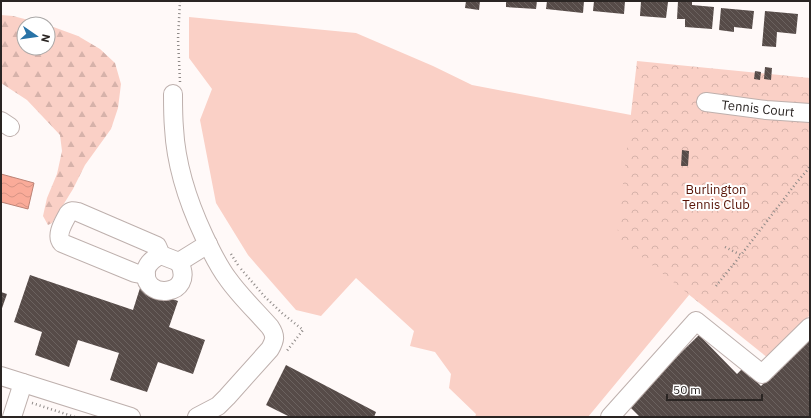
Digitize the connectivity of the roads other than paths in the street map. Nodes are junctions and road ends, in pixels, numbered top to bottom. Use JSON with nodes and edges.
{"nodes":[{"id":1,"x":176,"y":90,"type":"road end"},
{"id":2,"x":706,"y":102,"type":"dead end"},
{"id":3,"x":810,"y":113,"type":"edge"},
{"id":4,"x":208,"y":244,"type":"junction"},
{"id":5,"x":161,"y":255,"type":"junction"},
{"id":6,"x":179,"y":262,"type":"junction"},
{"id":7,"x":146,"y":275,"type":"junction"},
{"id":8,"x":810,"y":327,"type":"edge"},
{"id":9,"x":1,"y":376,"type":"edge"},
{"id":10,"x":21,"y":391,"type":"junction"},
{"id":11,"x":12,"y":417,"type":"edge"},
{"id":12,"x":131,"y":417,"type":"edge"},
{"id":13,"x":197,"y":417,"type":"edge"},
{"id":14,"x":610,"y":417,"type":"edge"}],
"edges":[{"from":1,"to":4,"type":"street"},
{"from":2,"to":3,"type":"street","name":"Tennis Court"},
{"from":4,"to":6,"type":"street"},
{"from":4,"to":13,"type":"street"},
{"from":5,"to":6,"type":"street"},
{"from":5,"to":7,"type":"street"},
{"from":5,"to":7,"type":"street"},
{"from":6,"to":7,"type":"street"},
{"from":8,"to":14,"type":"street"},
{"from":9,"to":10,"type":"street"},
{"from":10,"to":11,"type":"street"},
{"from":10,"to":12,"type":"street"}]}
